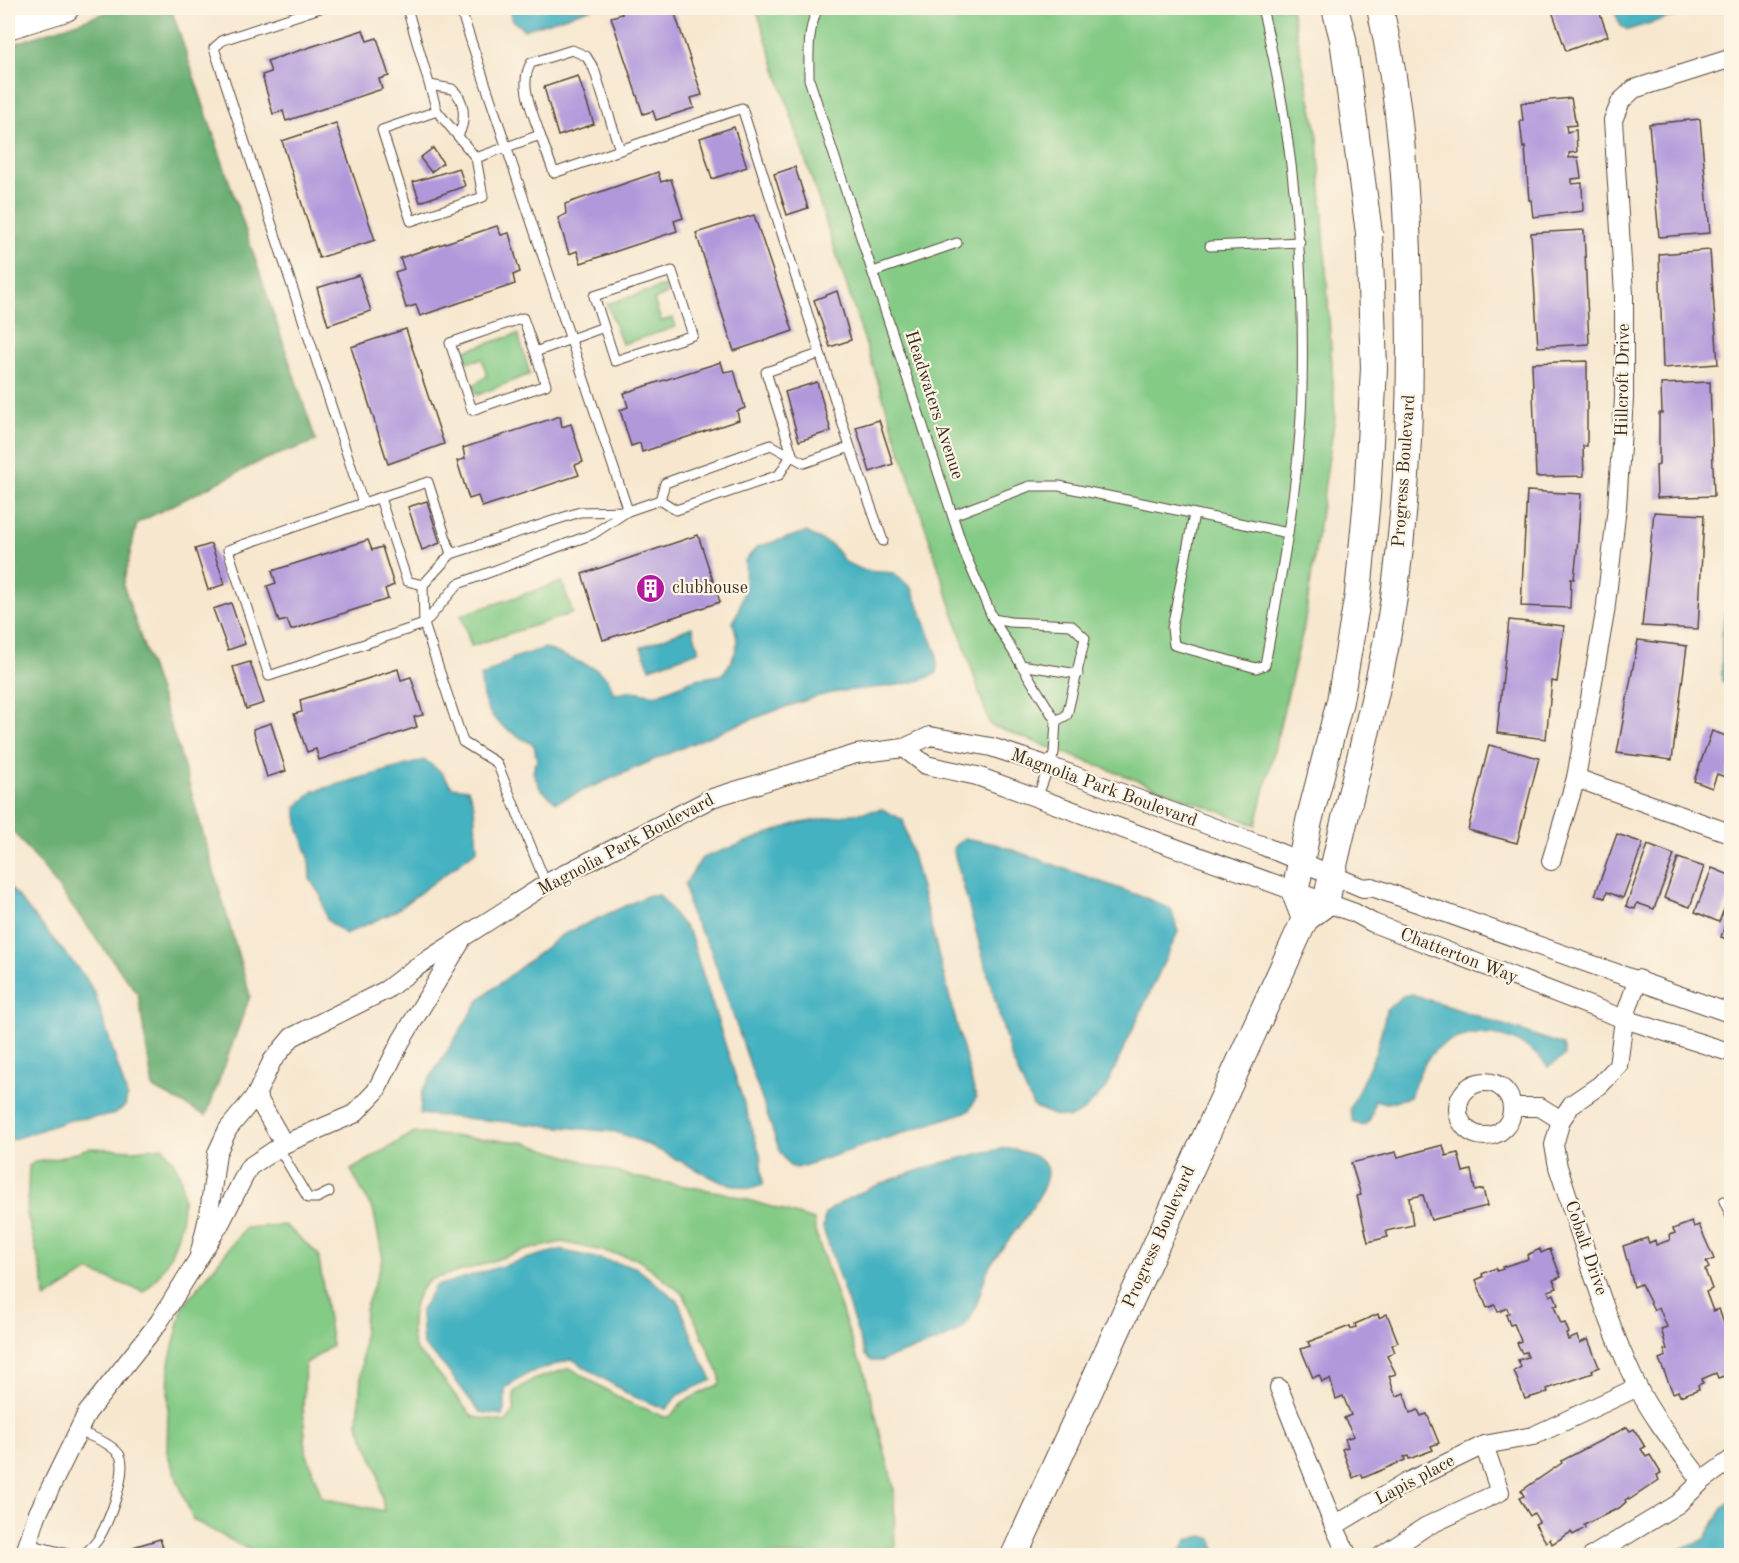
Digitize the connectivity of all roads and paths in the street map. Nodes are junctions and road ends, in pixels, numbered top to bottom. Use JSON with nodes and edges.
{"nodes":[{"id":1,"x":66,"y":8,"type":"edge"},
{"id":2,"x":320,"y":8,"type":"edge"},
{"id":3,"x":407,"y":8,"type":"edge"},
{"id":4,"x":460,"y":8,"type":"edge"},
{"id":5,"x":818,"y":8,"type":"edge"},
{"id":6,"x":1262,"y":8,"type":"edge"},
{"id":7,"x":1335,"y":8,"type":"edge"},
{"id":8,"x":1380,"y":8,"type":"edge"},
{"id":9,"x":8,"y":26,"type":"edge"},
{"id":10,"x":1731,"y":58,"type":"edge"},
{"id":11,"x":430,"y":85,"type":"junction"},
{"id":12,"x":437,"y":111,"type":"junction"},
{"id":13,"x":540,"y":135,"type":"junction"},
{"id":14,"x":458,"y":136,"type":"junction"},
{"id":15,"x":506,"y":148,"type":"junction"},
{"id":16,"x":620,"y":150,"type":"junction"},
{"id":17,"x":476,"y":158,"type":"junction"},
{"id":18,"x":1300,"y":242,"type":"junction"},
{"id":19,"x":957,"y":243,"type":"dead end"},
{"id":20,"x":1210,"y":246,"type":"dead end"},
{"id":21,"x":873,"y":272,"type":"junction"},
{"id":22,"x":604,"y":327,"type":"junction"},
{"id":23,"x":570,"y":339,"type":"junction"},
{"id":24,"x":535,"y":352,"type":"junction"},
{"id":25,"x":819,"y":354,"type":"junction"},
{"id":26,"x":850,"y":447,"type":"junction"},
{"id":27,"x":792,"y":454,"type":"junction"},
{"id":28,"x":380,"y":498,"type":"junction"},
{"id":29,"x":660,"y":500,"type":"junction"},
{"id":30,"x":363,"y":503,"type":"junction"},
{"id":31,"x":628,"y":511,"type":"junction"},
{"id":32,"x":1194,"y":514,"type":"junction"},
{"id":33,"x":953,"y":515,"type":"junction"},
{"id":34,"x":1288,"y":533,"type":"junction"},
{"id":35,"x":882,"y":541,"type":"dead end"},
{"id":36,"x":452,"y":554,"type":"junction"},
{"id":37,"x":423,"y":585,"type":"junction"},
{"id":38,"x":993,"y":619,"type":"junction"},
{"id":39,"x":424,"y":624,"type":"junction"},
{"id":40,"x":1021,"y":665,"type":"junction"},
{"id":41,"x":1078,"y":674,"type":"junction"},
{"id":42,"x":1056,"y":721,"type":"junction"},
{"id":43,"x":904,"y":747,"type":"junction"},
{"id":44,"x":1049,"y":766,"type":"junction"},
{"id":45,"x":1576,"y":778,"type":"junction"},
{"id":46,"x":1037,"y":798,"type":"junction"},
{"id":47,"x":1731,"y":834,"type":"edge"},
{"id":48,"x":1301,"y":861,"type":"junction"},
{"id":49,"x":1551,"y":861,"type":"dead end"},
{"id":50,"x":1331,"y":875,"type":"junction"},
{"id":51,"x":546,"y":884,"type":"junction"},
{"id":52,"x":1295,"y":893,"type":"junction"},
{"id":53,"x":1326,"y":903,"type":"junction"},
{"id":54,"x":1305,"y":919,"type":"junction"},
{"id":55,"x":463,"y":939,"type":"junction"},
{"id":56,"x":1638,"y":979,"type":"junction"},
{"id":57,"x":1731,"y":1014,"type":"edge"},
{"id":58,"x":1624,"y":1019,"type":"junction"},
{"id":59,"x":1731,"y":1053,"type":"edge"},
{"id":60,"x":256,"y":1095,"type":"junction"},
{"id":61,"x":1512,"y":1107,"type":"dead end"},
{"id":62,"x":1561,"y":1120,"type":"junction"},
{"id":63,"x":281,"y":1145,"type":"junction"},
{"id":64,"x":329,"y":1192,"type":"dead end"},
{"id":65,"x":1724,"y":1201,"type":"dead end"},
{"id":66,"x":1731,"y":1219,"type":"edge"},
{"id":67,"x":200,"y":1256,"type":"junction"},
{"id":68,"x":1638,"y":1387,"type":"junction"},
{"id":69,"x":1279,"y":1388,"type":"dead end"},
{"id":70,"x":78,"y":1431,"type":"junction"},
{"id":71,"x":1484,"y":1445,"type":"junction"},
{"id":72,"x":1731,"y":1459,"type":"edge"},
{"id":73,"x":1702,"y":1481,"type":"junction"},
{"id":74,"x":1334,"y":1526,"type":"junction"},
{"id":75,"x":26,"y":1550,"type":"edge"},
{"id":76,"x":77,"y":1556,"type":"edge"},
{"id":77,"x":1014,"y":1556,"type":"edge"},
{"id":78,"x":1348,"y":1556,"type":"edge"},
{"id":79,"x":1381,"y":1556,"type":"edge"},
{"id":80,"x":1592,"y":1556,"type":"edge"}],
"edges":[{"from":1,"to":9,"type":"main road"},
{"from":2,"to":30,"type":"lane"},
{"from":3,"to":11,"type":"lane"},
{"from":4,"to":15,"type":"lane"},
{"from":5,"to":21,"type":"lane","name":"Headwaters Avenue"},
{"from":6,"to":18,"type":"lane"},
{"from":7,"to":48,"type":"main road","name":"Progress Boulevard"},
{"from":8,"to":50,"type":"main road","name":"Progress Boulevard"},
{"from":10,"to":45,"type":"street","name":"Hillcroft Drive"},
{"from":11,"to":12,"type":"lane"},
{"from":11,"to":14,"type":"lane"},
{"from":12,"to":14,"type":"lane"},
{"from":12,"to":17,"type":"lane"},
{"from":13,"to":15,"type":"lane"},
{"from":13,"to":16,"type":"lane"},
{"from":13,"to":16,"type":"lane"},
{"from":14,"to":17,"type":"lane"},
{"from":15,"to":17,"type":"lane"},
{"from":15,"to":23,"type":"lane"},
{"from":16,"to":25,"type":"lane"},
{"from":18,"to":20,"type":"lane"},
{"from":18,"to":34,"type":"lane"},
{"from":19,"to":21,"type":"lane"},
{"from":21,"to":33,"type":"lane","name":"Headwaters Avenue"},
{"from":22,"to":22,"type":"lane"},
{"from":22,"to":23,"type":"lane"},
{"from":23,"to":24,"type":"lane"},
{"from":23,"to":31,"type":"lane"},
{"from":24,"to":24,"type":"lane"},
{"from":25,"to":26,"type":"lane"},
{"from":25,"to":27,"type":"lane"},
{"from":26,"to":27,"type":"lane"},
{"from":26,"to":35,"type":"lane"},
{"from":27,"to":29,"type":"lane"},
{"from":27,"to":29,"type":"lane"},
{"from":28,"to":30,"type":"lane"},
{"from":28,"to":36,"type":"lane"},
{"from":28,"to":37,"type":"lane"},
{"from":29,"to":31,"type":"lane"},
{"from":30,"to":39,"type":"lane"},
{"from":31,"to":36,"type":"lane"},
{"from":31,"to":39,"type":"lane"},
{"from":32,"to":33,"type":"lane"},
{"from":32,"to":34,"type":"lane"},
{"from":32,"to":34,"type":"lane"},
{"from":33,"to":38,"type":"lane","name":"Headwaters Avenue"},
{"from":36,"to":37,"type":"lane"},
{"from":37,"to":39,"type":"lane"},
{"from":38,"to":40,"type":"lane","name":"Headwaters Avenue"},
{"from":38,"to":41,"type":"lane"},
{"from":39,"to":51,"type":"lane"},
{"from":40,"to":41,"type":"lane"},
{"from":40,"to":42,"type":"lane","name":"Headwaters Avenue"},
{"from":41,"to":42,"type":"lane"},
{"from":42,"to":44,"type":"lane"},
{"from":43,"to":44,"type":"street","name":"Magnolia Park Boulevard"},
{"from":43,"to":46,"type":"street","name":"Magnolia Park Boulevard"},
{"from":43,"to":51,"type":"street","name":"Magnolia Park Boulevard"},
{"from":44,"to":46,"type":"lane"},
{"from":44,"to":48,"type":"street","name":"Magnolia Park Boulevard"},
{"from":45,"to":47,"type":"street"},
{"from":45,"to":49,"type":"street","name":"Hillcroft Drive"},
{"from":46,"to":52,"type":"street","name":"Magnolia Park Boulevard"},
{"from":48,"to":50,"type":"street","name":"Magnolia Park Boulevard"},
{"from":48,"to":52,"type":"main road","name":"Progress Boulevard"},
{"from":50,"to":53,"type":"main road","name":"Progress Boulevard"},
{"from":50,"to":56,"type":"street","name":"Chatterton Way"},
{"from":51,"to":55,"type":"street","name":"Magnolia Park Boulevard"},
{"from":52,"to":53,"type":"street","name":"Chatterton Way"},
{"from":52,"to":54,"type":"main road"},
{"from":53,"to":54,"type":"main road","name":"Progress Boulevard"},
{"from":53,"to":58,"type":"street","name":"Chatterton Way"},
{"from":54,"to":77,"type":"main road","name":"Progress Boulevard"},
{"from":55,"to":60,"type":"street","name":"Magnolia Park Boulevard"},
{"from":55,"to":63,"type":"street","name":"Magnolia Park Boulevard"},
{"from":56,"to":57,"type":"street","name":"Chatterton Way"},
{"from":56,"to":58,"type":"street"},
{"from":58,"to":59,"type":"street","name":"Chatterton Way"},
{"from":58,"to":62,"type":"street","name":"Cobalt Drive"},
{"from":60,"to":63,"type":"street"},
{"from":60,"to":67,"type":"street","name":"Magnolia Park Boulevard"},
{"from":61,"to":62,"type":"street"},
{"from":62,"to":68,"type":"street","name":"Cobalt Drive"},
{"from":63,"to":64,"type":"lane"},
{"from":63,"to":67,"type":"street","name":"Magnolia Park Boulevard"},
{"from":65,"to":66,"type":"lane"},
{"from":67,"to":70,"type":"street","name":"Magnolia Park Boulevard"},
{"from":68,"to":71,"type":"street","name":"Lapis place"},
{"from":68,"to":73,"type":"street","name":"Cobalt Drive"},
{"from":69,"to":74,"type":"street"},
{"from":70,"to":75,"type":"street","name":"Magnolia Park Boulevard"},
{"from":70,"to":76,"type":"lane"},
{"from":71,"to":74,"type":"street","name":"Lapis place"},
{"from":71,"to":79,"type":"street"},
{"from":72,"to":73,"type":"street"},
{"from":73,"to":80,"type":"street"},
{"from":74,"to":78,"type":"street"},
{"from":75,"to":76,"type":"lane"}]}
